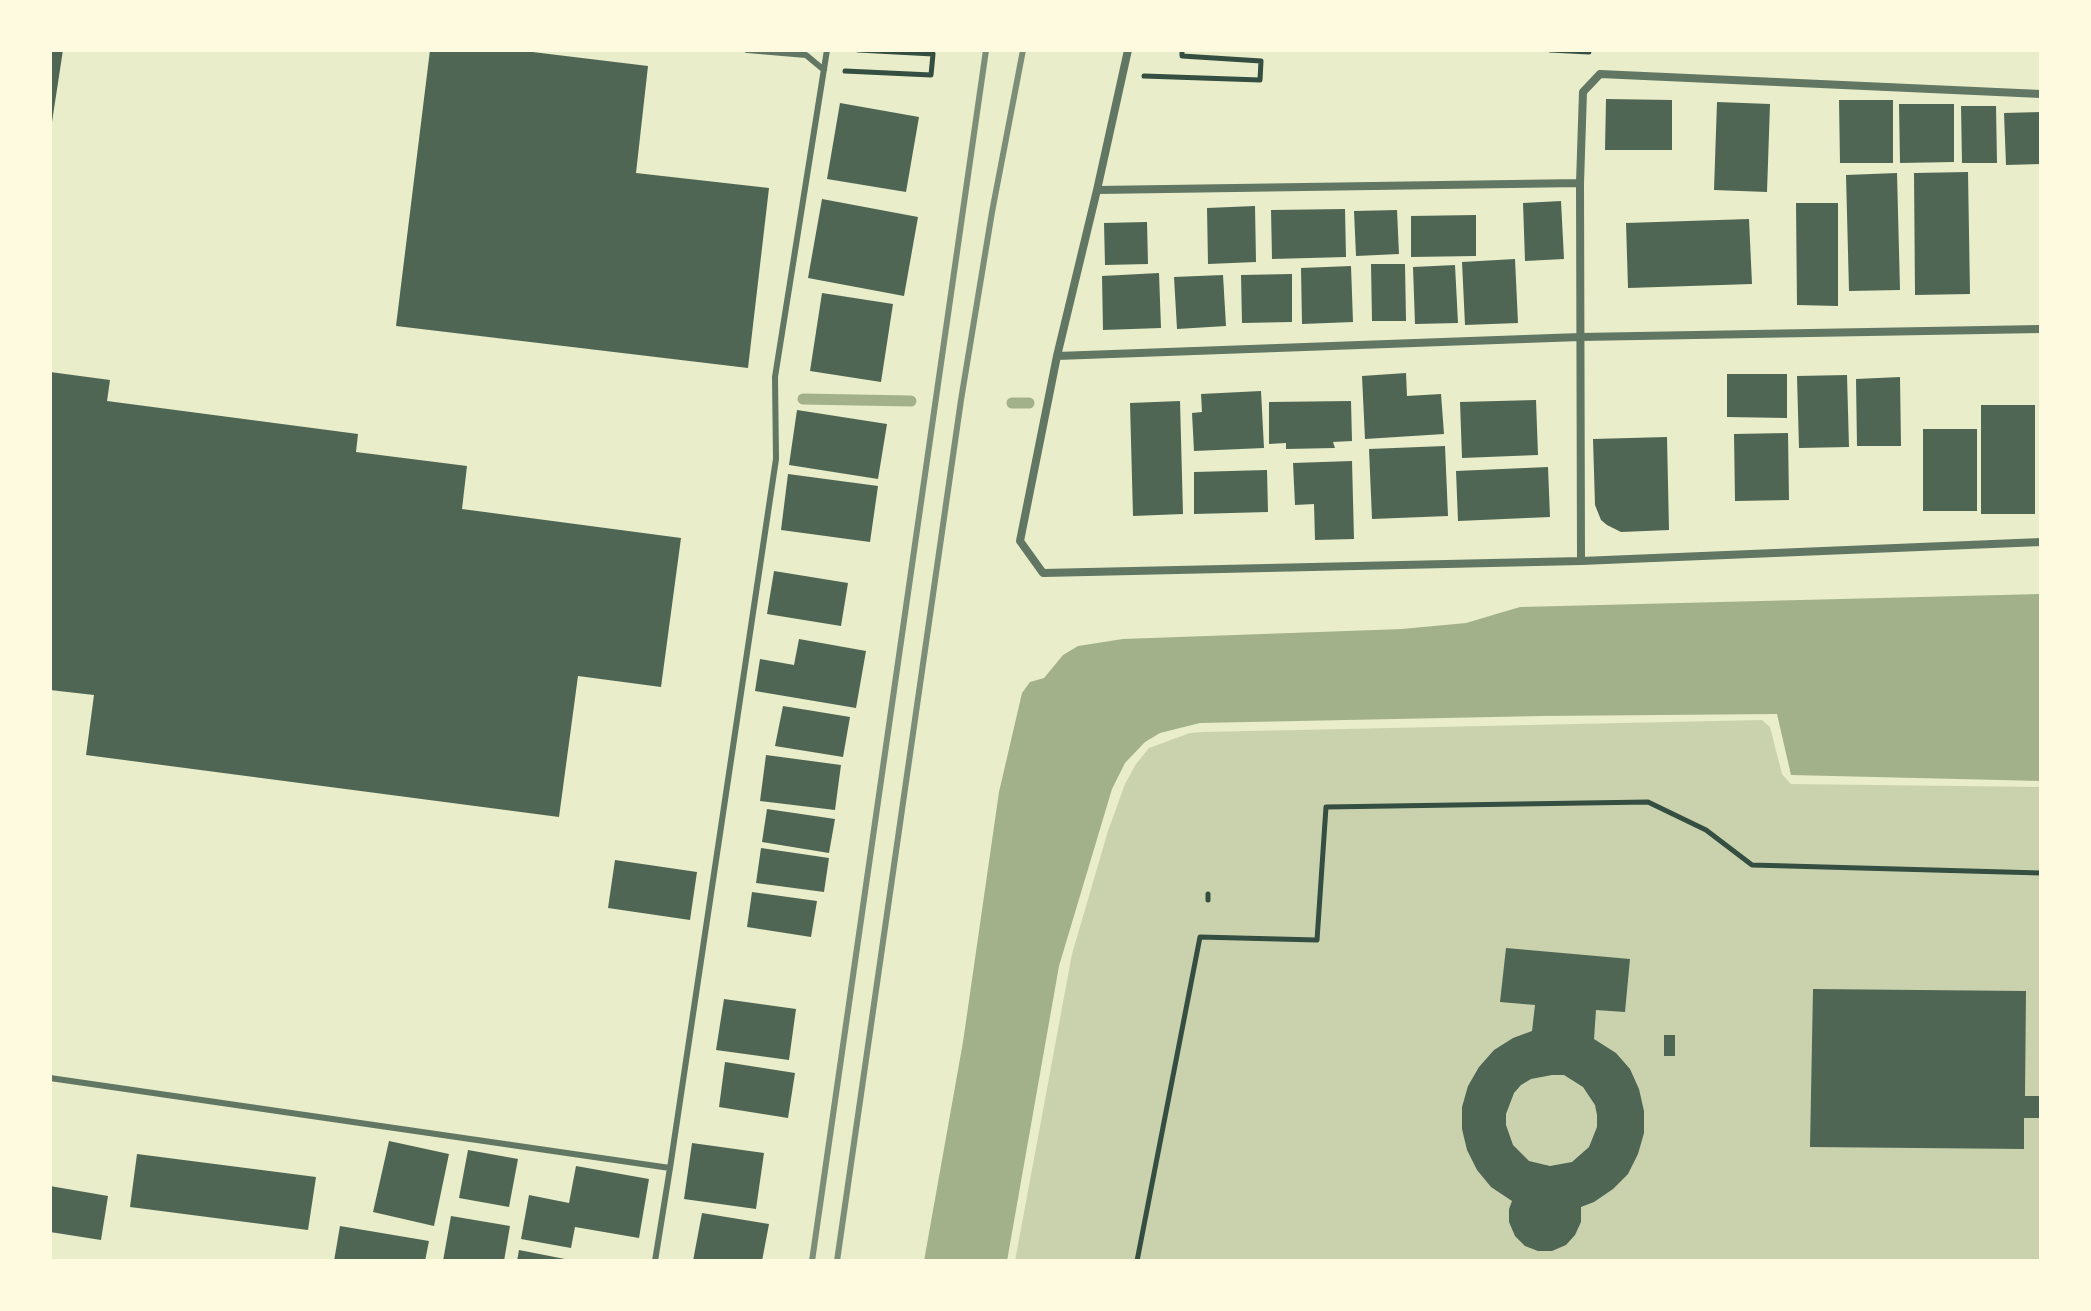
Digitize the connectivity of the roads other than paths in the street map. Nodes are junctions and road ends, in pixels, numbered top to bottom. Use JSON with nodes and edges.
{"nodes":[{"id":1,"x":747,"y":50,"type":"edge"},
{"id":2,"x":827,"y":50,"type":"edge"},
{"id":3,"x":1128,"y":50,"type":"edge"},
{"id":4,"x":824,"y":70,"type":"junction"},
{"id":5,"x":2041,"y":94,"type":"edge"},
{"id":6,"x":1580,"y":183,"type":"junction"},
{"id":7,"x":1097,"y":190,"type":"junction"},
{"id":8,"x":2041,"y":329,"type":"edge"},
{"id":9,"x":1580,"y":337,"type":"junction"},
{"id":10,"x":1057,"y":356,"type":"junction"},
{"id":11,"x":2041,"y":542,"type":"edge"},
{"id":12,"x":1581,"y":561,"type":"junction"},
{"id":13,"x":50,"y":1078,"type":"edge"},
{"id":14,"x":670,"y":1168,"type":"junction"},
{"id":15,"x":655,"y":1261,"type":"edge"}],
"edges":[{"from":1,"to":4,"type":"lane"},
{"from":2,"to":4,"type":"lane"},
{"from":3,"to":7,"type":"street"},
{"from":4,"to":14,"type":"lane"},
{"from":5,"to":6,"type":"street"},
{"from":6,"to":7,"type":"street"},
{"from":6,"to":9,"type":"street"},
{"from":7,"to":10,"type":"street"},
{"from":8,"to":9,"type":"street"},
{"from":9,"to":10,"type":"street"},
{"from":9,"to":12,"type":"street"},
{"from":10,"to":12,"type":"street"},
{"from":11,"to":12,"type":"street"},
{"from":13,"to":14,"type":"lane"},
{"from":14,"to":15,"type":"lane"}]}
